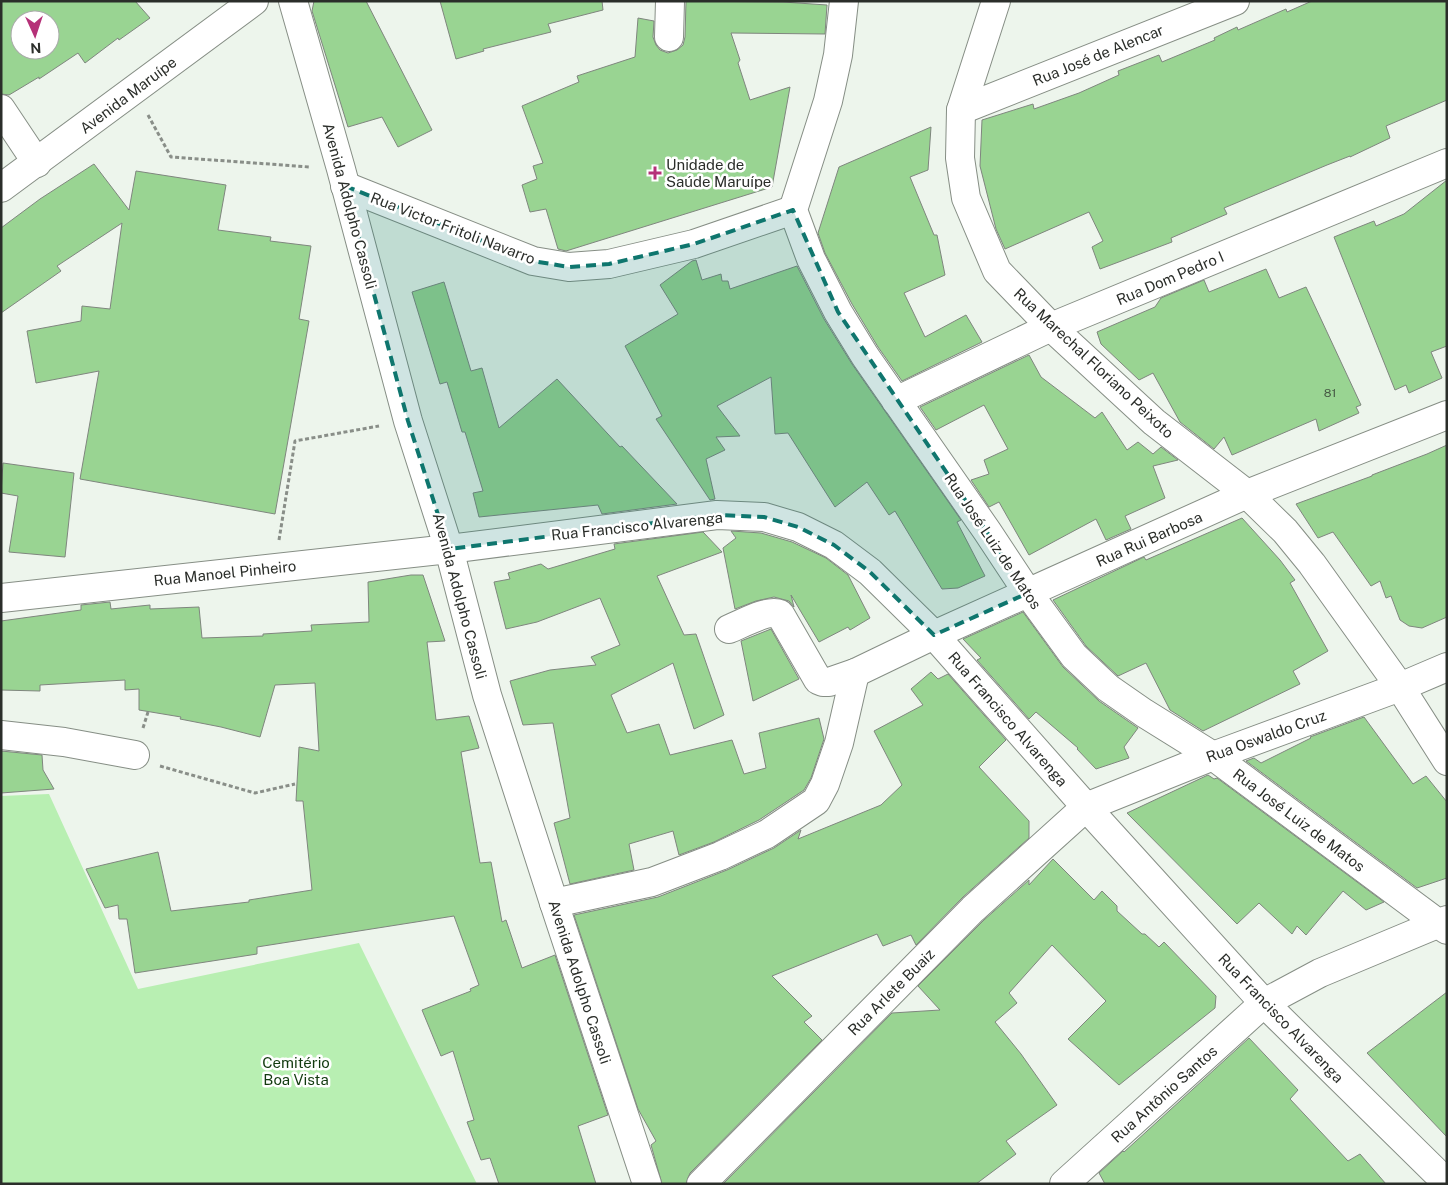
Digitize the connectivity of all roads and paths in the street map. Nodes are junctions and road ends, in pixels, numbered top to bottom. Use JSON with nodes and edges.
{"nodes":[{"id":1,"x":254,"y":1,"type":"edge"},
{"id":2,"x":293,"y":1,"type":"edge"},
{"id":3,"x":670,"y":1,"type":"edge"},
{"id":4,"x":844,"y":1,"type":"edge"},
{"id":5,"x":996,"y":1,"type":"edge"},
{"id":6,"x":1235,"y":1,"type":"edge"},
{"id":7,"x":669,"y":37,"type":"dead end"},
{"id":8,"x":135,"y":91,"type":"junction"},
{"id":9,"x":1,"y":109,"type":"edge"},
{"id":10,"x":961,"y":110,"type":"junction"},
{"id":11,"x":37,"y":163,"type":"junction"},
{"id":12,"x":1447,"y":163,"type":"edge"},
{"id":13,"x":343,"y":178,"type":"junction"},
{"id":14,"x":1,"y":188,"type":"edge"},
{"id":15,"x":793,"y":210,"type":"junction"},
{"id":16,"x":1051,"y":327,"type":"junction"},
{"id":17,"x":896,"y":401,"type":"junction"},
{"id":18,"x":1447,"y":415,"type":"edge"},
{"id":19,"x":408,"y":421,"type":"junction"},
{"id":20,"x":1247,"y":494,"type":"junction"},
{"id":21,"x":449,"y":549,"type":"junction"},
{"id":22,"x":275,"y":568,"type":"junction"},
{"id":23,"x":1028,"y":593,"type":"junction"},
{"id":24,"x":1,"y":598,"type":"edge"},
{"id":25,"x":729,"y":629,"type":"dead end"},
{"id":26,"x":934,"y":635,"type":"junction"},
{"id":27,"x":1447,"y":667,"type":"edge"},
{"id":28,"x":855,"y":673,"type":"junction"},
{"id":29,"x":1400,"y":686,"type":"junction"},
{"id":30,"x":148,"y":712,"type":"dead end"},
{"id":31,"x":1,"y":735,"type":"edge"},
{"id":32,"x":135,"y":755,"type":"junction"},
{"id":33,"x":1213,"y":756,"type":"junction"},
{"id":34,"x":1447,"y":761,"type":"edge"},
{"id":35,"x":295,"y":784,"type":"dead end"},
{"id":36,"x":1086,"y":807,"type":"junction"},
{"id":37,"x":554,"y":903,"type":"junction"},
{"id":38,"x":1444,"y":925,"type":"edge"},
{"id":39,"x":1264,"y":1003,"type":"junction"},
{"id":40,"x":1447,"y":1183,"type":"edge"},
{"id":41,"x":647,"y":1184,"type":"edge"},
{"id":42,"x":701,"y":1184,"type":"edge"},
{"id":43,"x":1064,"y":1184,"type":"edge"}],
"edges":[{"from":1,"to":8,"type":"street","name":"Avenida Maruípe"},
{"from":2,"to":13,"type":"street","name":"Avenida Adolpho Cassoli"},
{"from":3,"to":7,"type":"street"},
{"from":4,"to":15,"type":"street"},
{"from":5,"to":10,"type":"street","name":"Rua Marechal Floriano Peixoto"},
{"from":6,"to":10,"type":"street","name":"Rua José de Alencar"},
{"from":8,"to":11,"type":"street","name":"Avenida Maruípe"},
{"from":8,"to":13,"type":"path"},
{"from":9,"to":11,"type":"street"},
{"from":10,"to":16,"type":"street","name":"Rua Marechal Floriano Peixoto"},
{"from":11,"to":14,"type":"street","name":"Avenida Maruípe"},
{"from":12,"to":16,"type":"street","name":"Rua Dom Pedro I"},
{"from":13,"to":15,"type":"street","name":"Rua Victor Fritoli Navarro"},
{"from":13,"to":19,"type":"street","name":"Avenida Adolpho Cassoli"},
{"from":15,"to":17,"type":"street","name":"Rua José Luiz de Matos"},
{"from":16,"to":17,"type":"street","name":"Rua Dom Pedro I"},
{"from":16,"to":20,"type":"street","name":"Rua Marechal Floriano Peixoto"},
{"from":17,"to":23,"type":"street","name":"Rua José Luiz de Matos"},
{"from":18,"to":20,"type":"street","name":"Rua Rui Barbosa"},
{"from":19,"to":21,"type":"street","name":"Avenida Adolpho Cassoli"},
{"from":19,"to":22,"type":"path"},
{"from":20,"to":23,"type":"street","name":"Rua Rui Barbosa"},
{"from":20,"to":29,"type":"street","name":"Rua Marechal Floriano Peixoto"},
{"from":21,"to":22,"type":"street","name":"Rua Manoel Pinheiro"},
{"from":21,"to":26,"type":"street","name":"Rua Francisco Alvarenga"},
{"from":21,"to":37,"type":"street","name":"Avenida Adolpho Cassoli"},
{"from":22,"to":24,"type":"street","name":"Rua Manoel Pinheiro"},
{"from":23,"to":26,"type":"street","name":"Rua Rui Barbosa"},
{"from":23,"to":33,"type":"street","name":"Rua José Luiz de Matos"},
{"from":25,"to":28,"type":"street","name":"Rua Rui Barbosa"},
{"from":26,"to":28,"type":"street","name":"Rua Rui Barbosa"},
{"from":26,"to":36,"type":"street","name":"Rua Francisco Alvarenga"},
{"from":27,"to":29,"type":"street","name":"Rua Oswaldo Cruz"},
{"from":28,"to":37,"type":"street"},
{"from":29,"to":33,"type":"street","name":"Rua Oswaldo Cruz"},
{"from":29,"to":34,"type":"street","name":"Rua Marechal Floriano Peixoto"},
{"from":30,"to":32,"type":"path"},
{"from":31,"to":32,"type":"street"},
{"from":32,"to":35,"type":"path"},
{"from":33,"to":36,"type":"street","name":"Rua Oswaldo Cruz"},
{"from":33,"to":38,"type":"street","name":"Rua José Luiz de Matos"},
{"from":36,"to":39,"type":"street","name":"Rua Francisco Alvarenga"},
{"from":36,"to":42,"type":"street","name":"Rua Arlete Buaiz"},
{"from":37,"to":41,"type":"street","name":"Avenida Adolpho Cassoli"},
{"from":38,"to":39,"type":"street","name":"Rua Antônio Santos"},
{"from":39,"to":40,"type":"street","name":"Rua Francisco Alvarenga"},
{"from":39,"to":43,"type":"street","name":"Rua Antônio Santos"}]}
